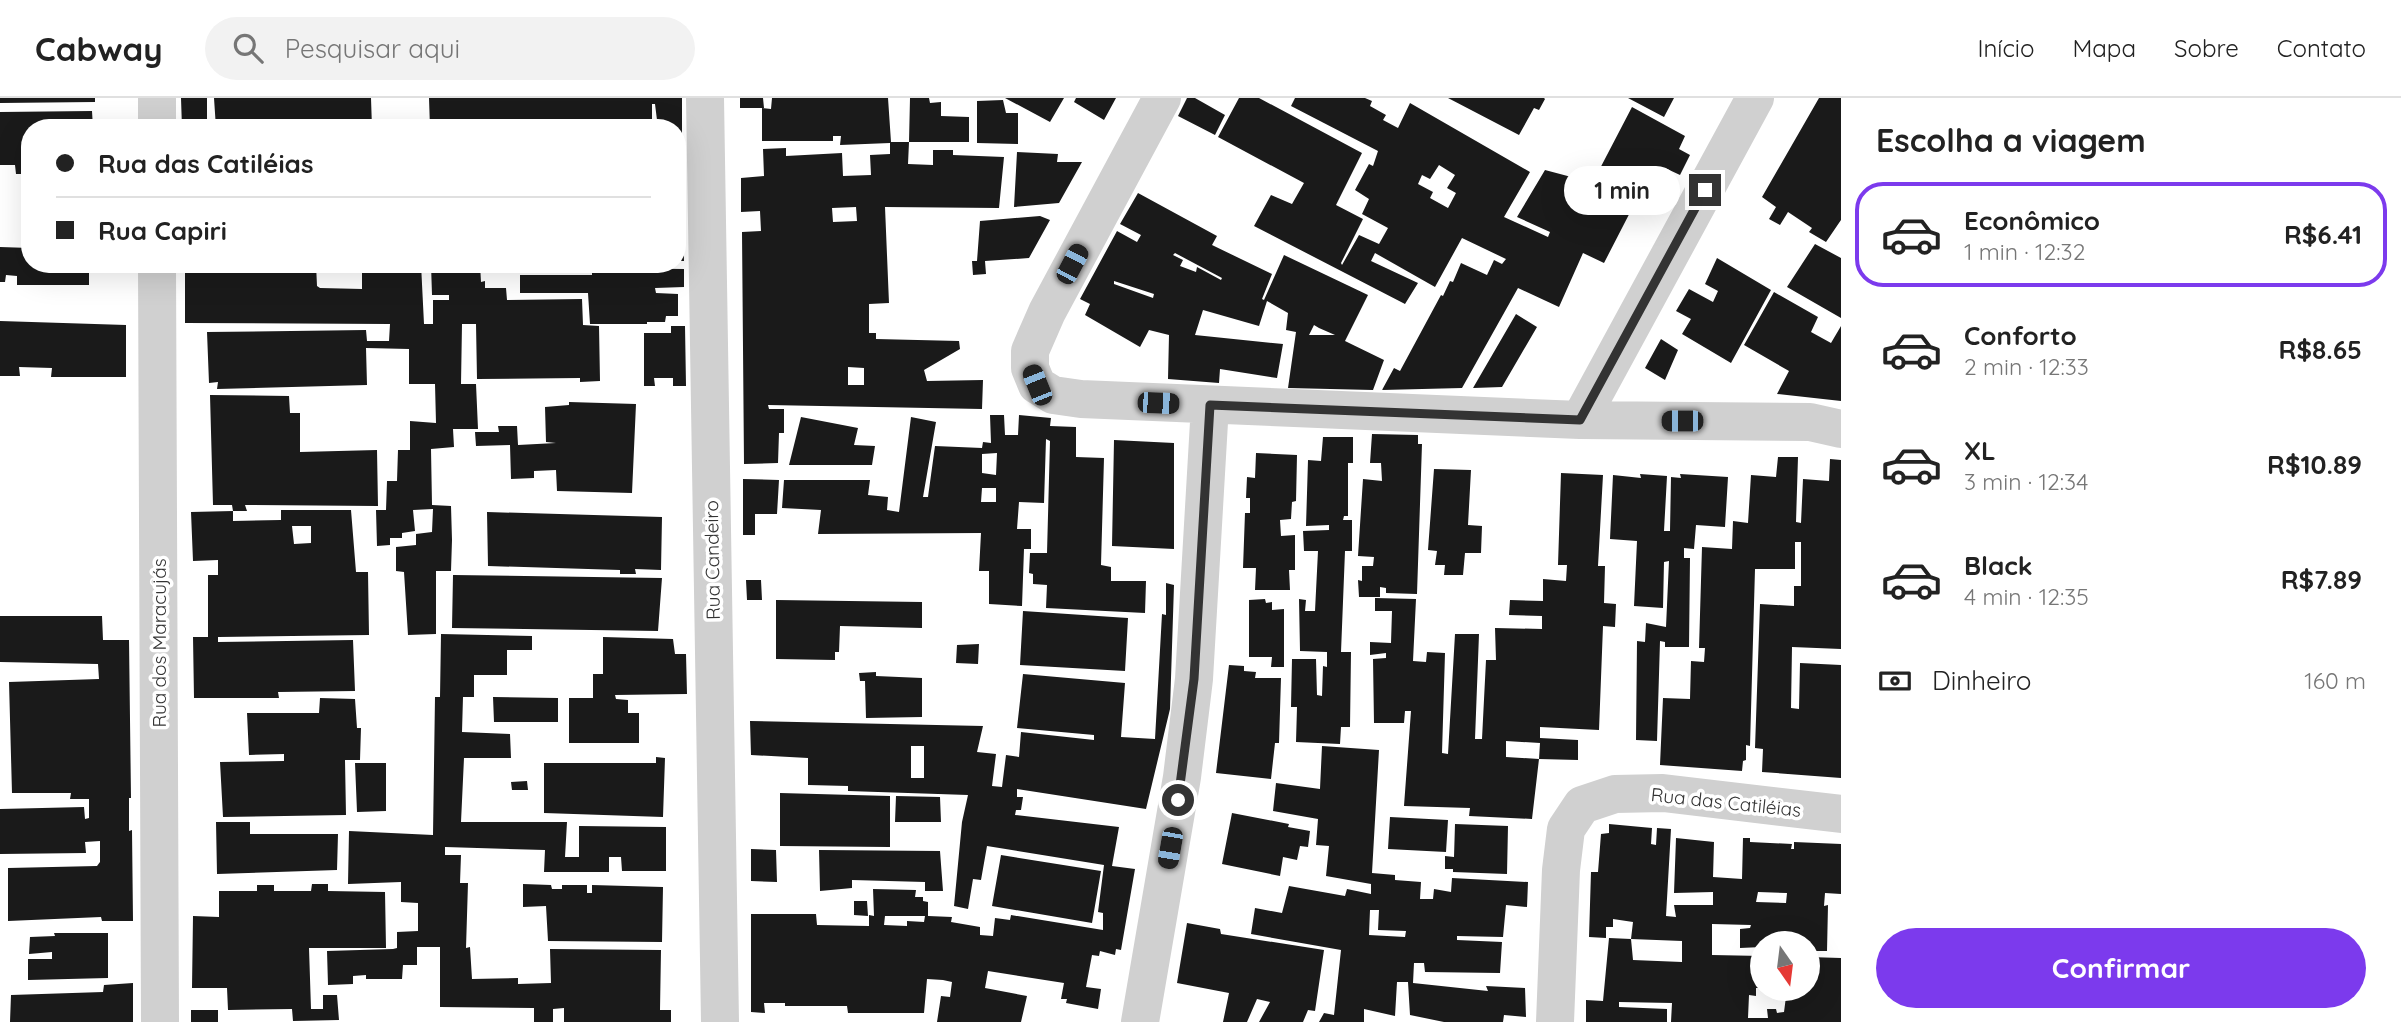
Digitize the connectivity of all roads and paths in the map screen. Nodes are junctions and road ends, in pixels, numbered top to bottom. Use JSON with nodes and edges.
{"nodes":[{"id":1,"x":157,"y":98,"type":"edge"},
{"id":2,"x":705,"y":98,"type":"edge"},
{"id":3,"x":1162,"y":98,"type":"edge"},
{"id":4,"x":1755,"y":98,"type":"edge"},
{"id":5,"x":157,"y":119,"type":"edge"},
{"id":6,"x":157,"y":273,"type":"edge"},
{"id":7,"x":1210,"y":405,"type":"junction"},
{"id":8,"x":1580,"y":420,"type":"junction"},
{"id":9,"x":1841,"y":429,"type":"edge"},
{"id":10,"x":1841,"y":814,"type":"edge"},
{"id":11,"x":160,"y":1022,"type":"edge"},
{"id":12,"x":720,"y":1022,"type":"edge"},
{"id":13,"x":1140,"y":1022,"type":"edge"},
{"id":14,"x":1555,"y":1022,"type":"edge"}],
"edges":[{"from":1,"to":5,"type":"street"},
{"from":2,"to":12,"type":"street","name":"Rua Candeiro"},
{"from":3,"to":7,"type":"street"},
{"from":4,"to":8,"type":"street"},
{"from":6,"to":11,"type":"street","name":"Rua dos Maracujás"},
{"from":7,"to":8,"type":"street"},
{"from":7,"to":13,"type":"street"},
{"from":8,"to":9,"type":"street"},
{"from":10,"to":14,"type":"street","name":"Rua das Catiléias"}]}
